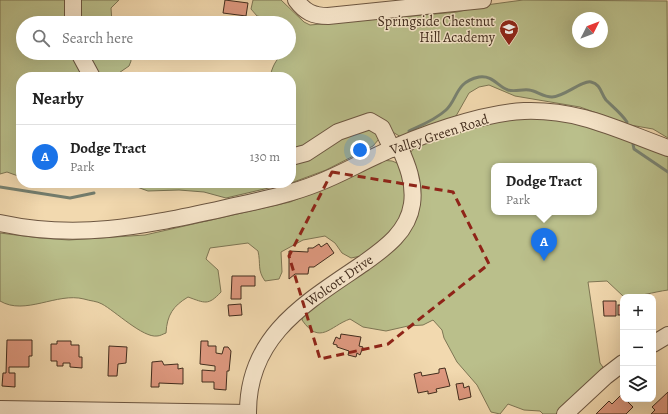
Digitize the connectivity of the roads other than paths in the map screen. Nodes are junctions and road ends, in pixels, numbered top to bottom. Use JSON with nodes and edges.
{"nodes":[{"id":1,"x":73,"y":0,"type":"edge"},
{"id":2,"x":296,"y":0,"type":"edge"},
{"id":3,"x":483,"y":0,"type":"edge"},
{"id":4,"x":73,"y":16,"type":"edge"},
{"id":5,"x":83,"y":60,"type":"edge"},
{"id":6,"x":89,"y":72,"type":"edge"},
{"id":7,"x":396,"y":147,"type":"junction"},
{"id":8,"x":668,"y":148,"type":"edge"},
{"id":9,"x":296,"y":156,"type":"edge"},
{"id":10,"x":0,"y":223,"type":"edge"},
{"id":11,"x":668,"y":335,"type":"edge"},
{"id":12,"x":656,"y":342,"type":"edge"},
{"id":13,"x":620,"y":365,"type":"edge"},
{"id":14,"x":0,"y":409,"type":"edge"},
{"id":15,"x":248,"y":413,"type":"edge"},
{"id":16,"x":565,"y":414,"type":"edge"}],
"edges":[{"from":1,"to":4,"type":"street"},
{"from":2,"to":3,"type":"street"},
{"from":5,"to":6,"type":"street"},
{"from":7,"to":8,"type":"street","name":"Valley Green Road"},
{"from":7,"to":9,"type":"street","name":"Wolcott Drive"},
{"from":7,"to":10,"type":"street","name":"Valley Green Road"},
{"from":7,"to":15,"type":"street","name":"Wolcott Drive"},
{"from":11,"to":12,"type":"street"},
{"from":13,"to":16,"type":"street"},
{"from":14,"to":15,"type":"street"}]}
